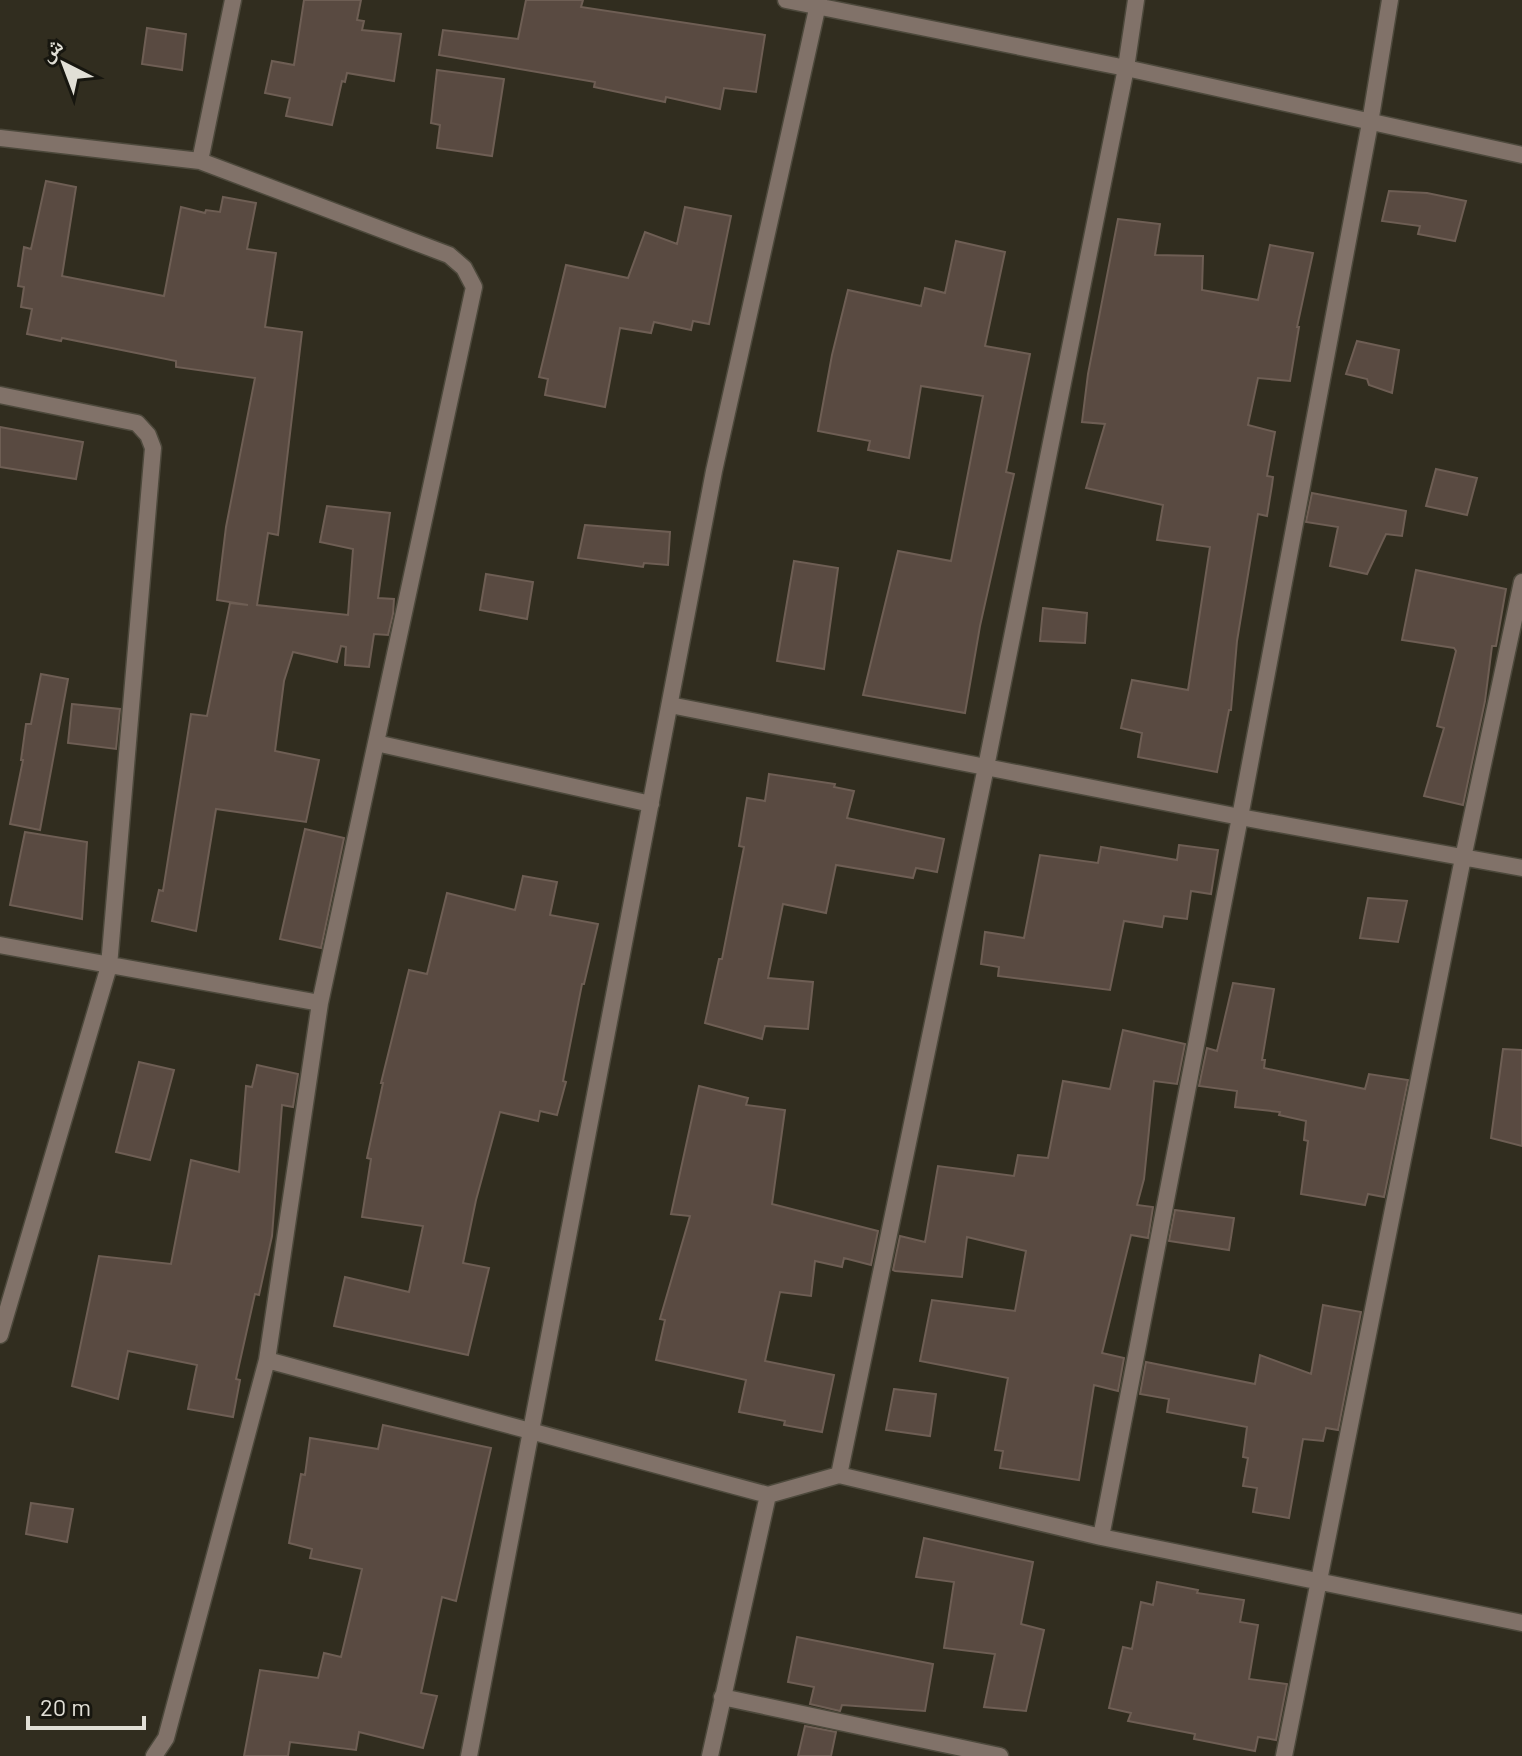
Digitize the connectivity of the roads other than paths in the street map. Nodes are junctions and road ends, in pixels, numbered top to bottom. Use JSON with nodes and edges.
{"nodes":[{"id":1,"x":233,"y":0,"type":"edge"},
{"id":2,"x":786,"y":0,"type":"edge"},
{"id":3,"x":1136,"y":0,"type":"edge"},
{"id":4,"x":1390,"y":0,"type":"edge"},
{"id":5,"x":818,"y":3,"type":"edge"},
{"id":6,"x":1126,"y":68,"type":"junction"},
{"id":7,"x":1370,"y":123,"type":"junction"},
{"id":8,"x":0,"y":138,"type":"edge"},
{"id":9,"x":1522,"y":155,"type":"edge"},
{"id":10,"x":200,"y":161,"type":"junction"},
{"id":11,"x":0,"y":395,"type":"edge"},
{"id":12,"x":1522,"y":582,"type":"edge"},
{"id":13,"x":670,"y":705,"type":"junction"},
{"id":14,"x":376,"y":743,"type":"junction"},
{"id":15,"x":986,"y":767,"type":"junction"},
{"id":16,"x":651,"y":804,"type":"junction"},
{"id":17,"x":1240,"y":817,"type":"junction"},
{"id":18,"x":1463,"y":858,"type":"junction"},
{"id":19,"x":1522,"y":868,"type":"edge"},
{"id":20,"x":0,"y":945,"type":"edge"},
{"id":21,"x":109,"y":966,"type":"junction"},
{"id":22,"x":320,"y":1003,"type":"junction"},
{"id":23,"x":0,"y":1335,"type":"edge"},
{"id":24,"x":267,"y":1360,"type":"junction"},
{"id":25,"x":530,"y":1432,"type":"junction"},
{"id":26,"x":839,"y":1475,"type":"junction"},
{"id":27,"x":768,"y":1495,"type":"junction"},
{"id":28,"x":1101,"y":1537,"type":"junction"},
{"id":29,"x":1319,"y":1581,"type":"junction"},
{"id":30,"x":1522,"y":1623,"type":"edge"},
{"id":31,"x":722,"y":1697,"type":"junction"},
{"id":32,"x":154,"y":1756,"type":"edge"},
{"id":33,"x":469,"y":1756,"type":"edge"},
{"id":34,"x":710,"y":1756,"type":"edge"},
{"id":35,"x":1000,"y":1756,"type":"edge"},
{"id":36,"x":1284,"y":1756,"type":"edge"}],
"edges":[{"from":1,"to":10,"type":"street"},
{"from":2,"to":5,"type":"street"},
{"from":3,"to":6,"type":"street"},
{"from":4,"to":7,"type":"street"},
{"from":5,"to":6,"type":"street"},
{"from":5,"to":13,"type":"street"},
{"from":6,"to":7,"type":"street"},
{"from":6,"to":15,"type":"street"},
{"from":7,"to":9,"type":"street"},
{"from":7,"to":17,"type":"street"},
{"from":8,"to":10,"type":"street"},
{"from":10,"to":14,"type":"street"},
{"from":11,"to":21,"type":"street"},
{"from":12,"to":18,"type":"street"},
{"from":13,"to":15,"type":"street"},
{"from":13,"to":16,"type":"street"},
{"from":14,"to":16,"type":"street"},
{"from":14,"to":22,"type":"street"},
{"from":15,"to":17,"type":"street"},
{"from":15,"to":26,"type":"street"},
{"from":16,"to":25,"type":"street"},
{"from":17,"to":18,"type":"street"},
{"from":17,"to":28,"type":"street"},
{"from":18,"to":19,"type":"street"},
{"from":18,"to":29,"type":"street"},
{"from":20,"to":21,"type":"street"},
{"from":21,"to":22,"type":"street"},
{"from":21,"to":23,"type":"street"},
{"from":22,"to":24,"type":"street"},
{"from":24,"to":25,"type":"street"},
{"from":24,"to":32,"type":"street"},
{"from":25,"to":27,"type":"street"},
{"from":25,"to":33,"type":"street"},
{"from":26,"to":27,"type":"street"},
{"from":26,"to":28,"type":"street"},
{"from":27,"to":31,"type":"street"},
{"from":28,"to":29,"type":"street"},
{"from":29,"to":30,"type":"street"},
{"from":29,"to":36,"type":"street"},
{"from":31,"to":34,"type":"street"},
{"from":31,"to":35,"type":"street"}]}
